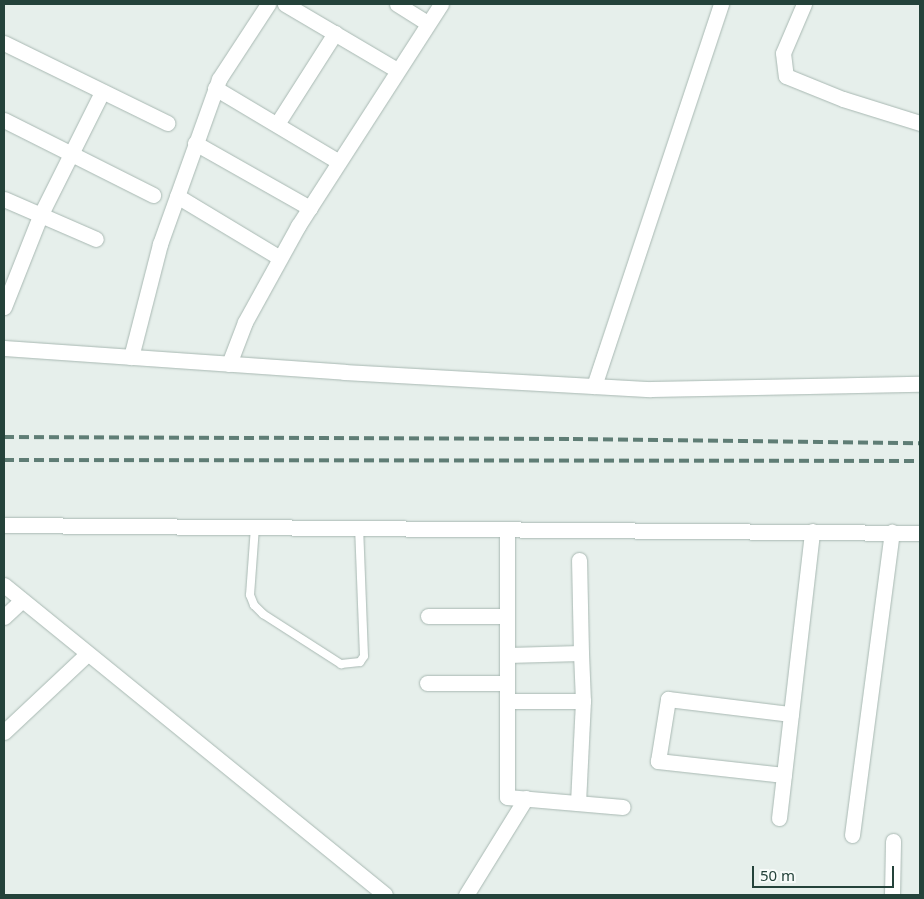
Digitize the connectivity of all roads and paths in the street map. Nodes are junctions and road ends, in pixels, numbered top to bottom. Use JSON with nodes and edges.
{"nodes":[{"id":1,"x":268,"y":4,"type":"edge"},
{"id":2,"x":285,"y":4,"type":"edge"},
{"id":3,"x":397,"y":4,"type":"edge"},
{"id":4,"x":440,"y":4,"type":"edge"},
{"id":5,"x":721,"y":4,"type":"edge"},
{"id":6,"x":804,"y":4,"type":"edge"},
{"id":7,"x":428,"y":23,"type":"junction"},
{"id":8,"x":334,"y":33,"type":"junction"},
{"id":9,"x":4,"y":43,"type":"edge"},
{"id":10,"x":397,"y":70,"type":"junction"},
{"id":11,"x":216,"y":88,"type":"junction"},
{"id":12,"x":102,"y":92,"type":"junction"},
{"id":13,"x":4,"y":120,"type":"edge"},
{"id":14,"x":920,"y":123,"type":"edge"},
{"id":15,"x":167,"y":124,"type":"dead end"},
{"id":16,"x":277,"y":124,"type":"junction"},
{"id":17,"x":195,"y":143,"type":"junction"},
{"id":18,"x":72,"y":154,"type":"junction"},
{"id":19,"x":339,"y":162,"type":"junction"},
{"id":20,"x":153,"y":195,"type":"dead end"},
{"id":21,"x":177,"y":196,"type":"junction"},
{"id":22,"x":4,"y":199,"type":"edge"},
{"id":23,"x":310,"y":208,"type":"junction"},
{"id":24,"x":40,"y":216,"type":"junction"},
{"id":25,"x":96,"y":239,"type":"dead end"},
{"id":26,"x":280,"y":258,"type":"junction"},
{"id":27,"x":4,"y":307,"type":"edge"},
{"id":28,"x":4,"y":348,"type":"edge"},
{"id":29,"x":131,"y":357,"type":"junction"},
{"id":30,"x":229,"y":364,"type":"junction"},
{"id":31,"x":920,"y":384,"type":"edge"},
{"id":32,"x":594,"y":386,"type":"junction"},
{"id":33,"x":4,"y":525,"type":"edge"},
{"id":34,"x":255,"y":527,"type":"junction"},
{"id":35,"x":359,"y":528,"type":"junction"},
{"id":36,"x":508,"y":529,"type":"junction"},
{"id":37,"x":812,"y":531,"type":"junction"},
{"id":38,"x":892,"y":532,"type":"junction"},
{"id":39,"x":920,"y":533,"type":"edge"},
{"id":40,"x":579,"y":560,"type":"dead end"},
{"id":41,"x":4,"y":585,"type":"edge"},
{"id":42,"x":21,"y":601,"type":"junction"},
{"id":43,"x":428,"y":616,"type":"dead end"},
{"id":44,"x":507,"y":616,"type":"junction"},
{"id":45,"x":4,"y":617,"type":"edge"},
{"id":46,"x":581,"y":653,"type":"junction"},
{"id":47,"x":87,"y":654,"type":"junction"},
{"id":48,"x":507,"y":655,"type":"junction"},
{"id":49,"x":427,"y":683,"type":"dead end"},
{"id":50,"x":507,"y":683,"type":"junction"},
{"id":51,"x":507,"y":701,"type":"junction"},
{"id":52,"x":583,"y":701,"type":"junction"},
{"id":53,"x":791,"y":714,"type":"junction"},
{"id":54,"x":4,"y":732,"type":"edge"},
{"id":55,"x":784,"y":775,"type":"junction"},
{"id":56,"x":526,"y":798,"type":"junction"},
{"id":57,"x":578,"y":803,"type":"junction"},
{"id":58,"x":623,"y":807,"type":"dead end"},
{"id":59,"x":779,"y":818,"type":"dead end"},
{"id":60,"x":852,"y":836,"type":"dead end"},
{"id":61,"x":893,"y":841,"type":"dead end"},
{"id":62,"x":385,"y":895,"type":"edge"},
{"id":63,"x":466,"y":895,"type":"edge"},
{"id":64,"x":892,"y":895,"type":"edge"}],
"edges":[{"from":1,"to":11,"type":"street"},
{"from":2,"to":8,"type":"street"},
{"from":3,"to":7,"type":"street"},
{"from":4,"to":7,"type":"street"},
{"from":5,"to":32,"type":"street"},
{"from":6,"to":14,"type":"street"},
{"from":7,"to":10,"type":"street"},
{"from":8,"to":10,"type":"street"},
{"from":8,"to":16,"type":"street"},
{"from":9,"to":12,"type":"street"},
{"from":10,"to":19,"type":"street"},
{"from":11,"to":16,"type":"street"},
{"from":11,"to":17,"type":"street"},
{"from":12,"to":15,"type":"street"},
{"from":12,"to":18,"type":"street"},
{"from":13,"to":18,"type":"street"},
{"from":16,"to":19,"type":"street"},
{"from":17,"to":21,"type":"street"},
{"from":17,"to":23,"type":"street"},
{"from":18,"to":20,"type":"street"},
{"from":18,"to":24,"type":"street"},
{"from":19,"to":23,"type":"street"},
{"from":21,"to":26,"type":"street"},
{"from":21,"to":29,"type":"street"},
{"from":22,"to":24,"type":"street"},
{"from":23,"to":26,"type":"street"},
{"from":24,"to":25,"type":"street"},
{"from":24,"to":27,"type":"street"},
{"from":26,"to":30,"type":"street"},
{"from":28,"to":29,"type":"street"},
{"from":29,"to":30,"type":"street"},
{"from":30,"to":32,"type":"street"},
{"from":31,"to":32,"type":"street"},
{"from":33,"to":34,"type":"street"},
{"from":34,"to":35,"type":"street"},
{"from":34,"to":35,"type":"lane"},
{"from":35,"to":36,"type":"street"},
{"from":36,"to":37,"type":"street"},
{"from":36,"to":44,"type":"street"},
{"from":37,"to":38,"type":"street"},
{"from":37,"to":53,"type":"street"},
{"from":38,"to":39,"type":"street"},
{"from":38,"to":60,"type":"street"},
{"from":40,"to":46,"type":"street"},
{"from":41,"to":42,"type":"street"},
{"from":42,"to":45,"type":"street"},
{"from":42,"to":47,"type":"street"},
{"from":43,"to":44,"type":"street"},
{"from":44,"to":48,"type":"street"},
{"from":46,"to":48,"type":"street"},
{"from":46,"to":52,"type":"street"},
{"from":47,"to":54,"type":"street"},
{"from":47,"to":62,"type":"street"},
{"from":48,"to":50,"type":"street"},
{"from":49,"to":50,"type":"street"},
{"from":50,"to":51,"type":"street"},
{"from":51,"to":52,"type":"street"},
{"from":51,"to":56,"type":"street"},
{"from":52,"to":57,"type":"street"},
{"from":53,"to":55,"type":"street"},
{"from":53,"to":55,"type":"street"},
{"from":55,"to":59,"type":"street"},
{"from":56,"to":57,"type":"street"},
{"from":56,"to":63,"type":"street"},
{"from":57,"to":58,"type":"street"},
{"from":61,"to":64,"type":"street"}]}
